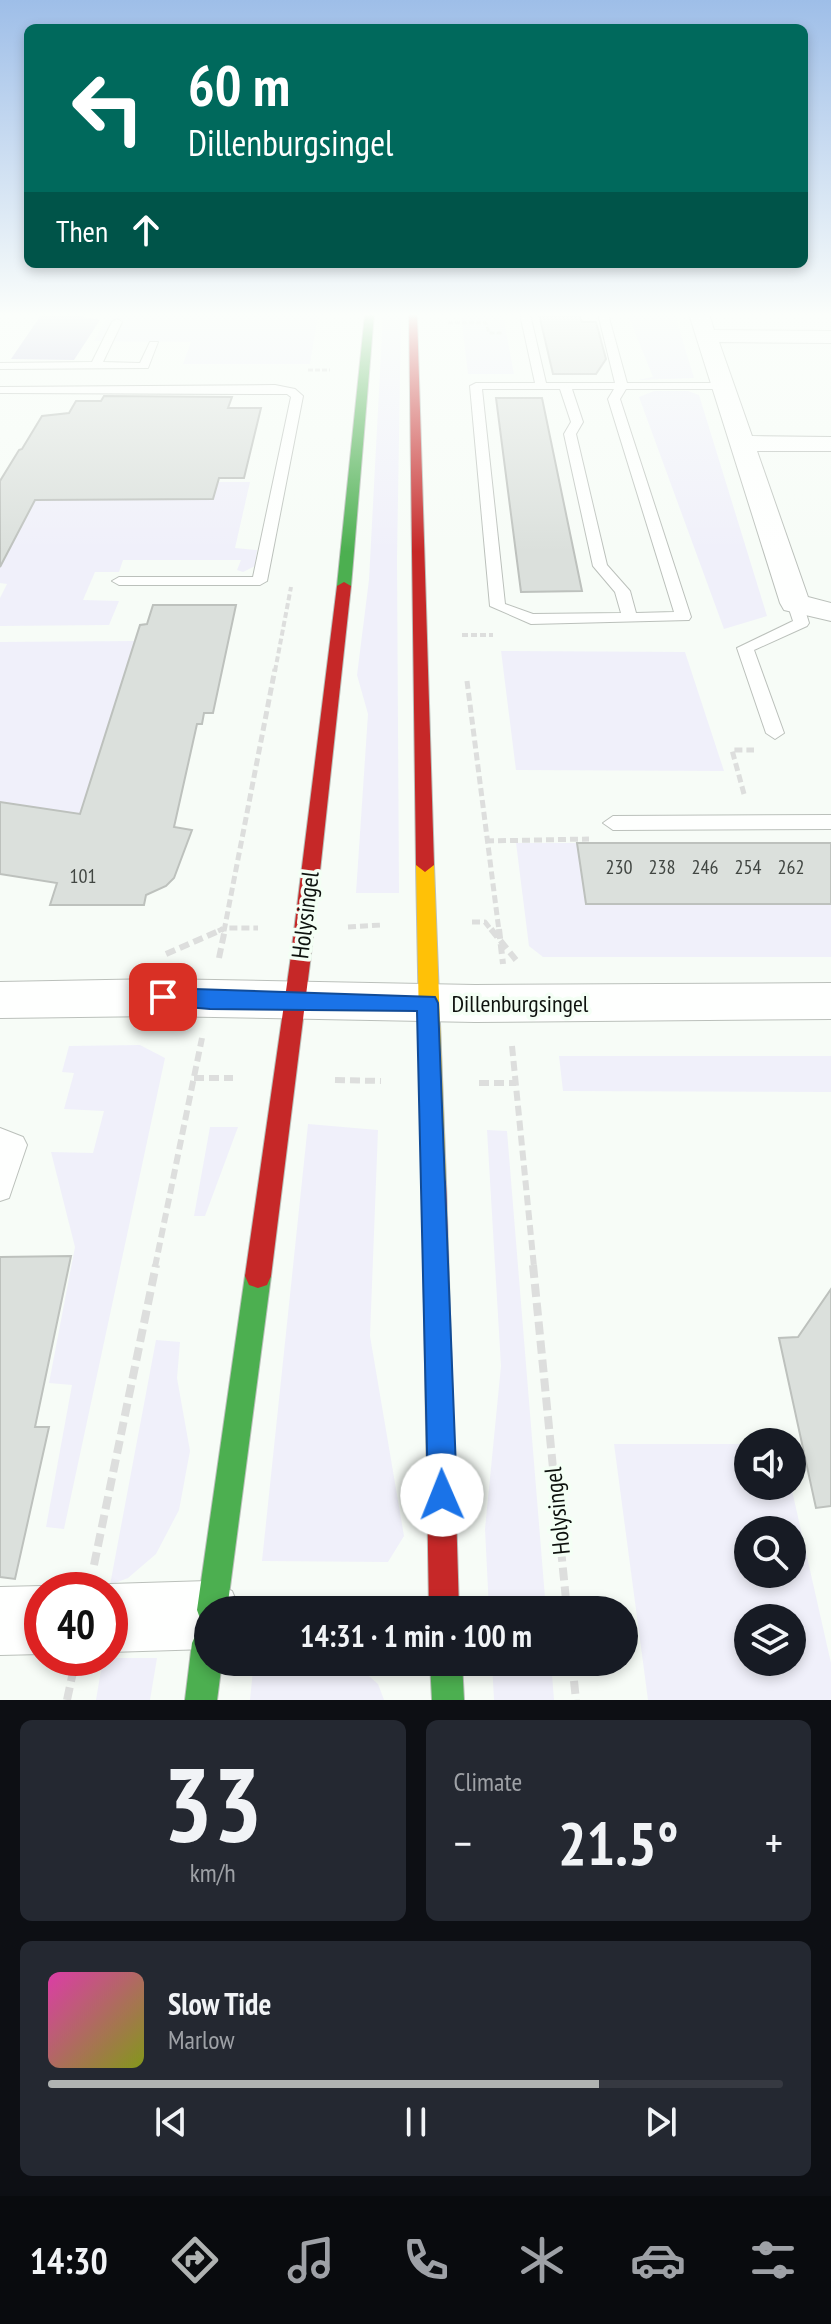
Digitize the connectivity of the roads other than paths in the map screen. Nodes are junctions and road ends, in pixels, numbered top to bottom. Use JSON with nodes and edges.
{"nodes":[{"id":1,"x":294,"y":393,"type":"edge"},
{"id":2,"x":364,"y":393,"type":"edge"},
{"id":3,"x":415,"y":393,"type":"edge"},
{"id":4,"x":477,"y":393,"type":"edge"},
{"id":5,"x":567,"y":393,"type":"edge"},
{"id":6,"x":617,"y":393,"type":"edge"},
{"id":7,"x":725,"y":393,"type":"edge"},
{"id":8,"x":743,"y":443,"type":"junction"},
{"id":9,"x":831,"y":444,"type":"edge"},
{"id":10,"x":119,"y":581,"type":"dead end"},
{"id":11,"x":795,"y":603,"type":"junction"},
{"id":12,"x":831,"y":612,"type":"edge"},
{"id":13,"x":630,"y":618,"type":"junction"},
{"id":14,"x":775,"y":733,"type":"road end"},
{"id":15,"x":831,"y":822,"type":"edge"},
{"id":16,"x":613,"y":823,"type":"road end"},
{"id":17,"x":0,"y":1000,"type":"edge"},
{"id":18,"x":293,"y":1001,"type":"junction"},
{"id":19,"x":831,"y":1001,"type":"edge"},
{"id":20,"x":427,"y":1003,"type":"junction"},
{"id":21,"x":0,"y":1139,"type":"edge"},
{"id":22,"x":0,"y":1189,"type":"edge"},
{"id":23,"x":214,"y":1596,"type":"edge"},
{"id":24,"x":444,"y":1596,"type":"edge"},
{"id":25,"x":128,"y":1601,"type":"edge"},
{"id":26,"x":194,"y":1613,"type":"edge"},
{"id":27,"x":24,"y":1620,"type":"edge"},
{"id":28,"x":0,"y":1621,"type":"edge"},
{"id":29,"x":204,"y":1676,"type":"edge"},
{"id":30,"x":447,"y":1676,"type":"edge"},
{"id":31,"x":201,"y":1700,"type":"edge"},
{"id":32,"x":448,"y":1700,"type":"edge"}],
"edges":[{"from":1,"to":10,"type":"lane"},
{"from":2,"to":18,"type":"street","name":"Holysingel"},
{"from":3,"to":20,"type":"street"},
{"from":4,"to":13,"type":"lane"},
{"from":5,"to":13,"type":"lane"},
{"from":6,"to":13,"type":"lane"},
{"from":7,"to":8,"type":"street"},
{"from":8,"to":9,"type":"street"},
{"from":8,"to":11,"type":"street"},
{"from":11,"to":12,"type":"street"},
{"from":11,"to":14,"type":"lane"},
{"from":15,"to":16,"type":"lane"},
{"from":17,"to":18,"type":"street","name":"Dillenburgsingel"},
{"from":18,"to":20,"type":"street","name":"Dillenburgsingel"},
{"from":18,"to":23,"type":"street","name":"Holysingel"},
{"from":19,"to":20,"type":"street","name":"Dillenburgsingel"},
{"from":20,"to":24,"type":"street"},
{"from":21,"to":22,"type":"lane"},
{"from":25,"to":26,"type":"street"},
{"from":27,"to":28,"type":"street"},
{"from":29,"to":31,"type":"street"},
{"from":30,"to":32,"type":"street"}]}
